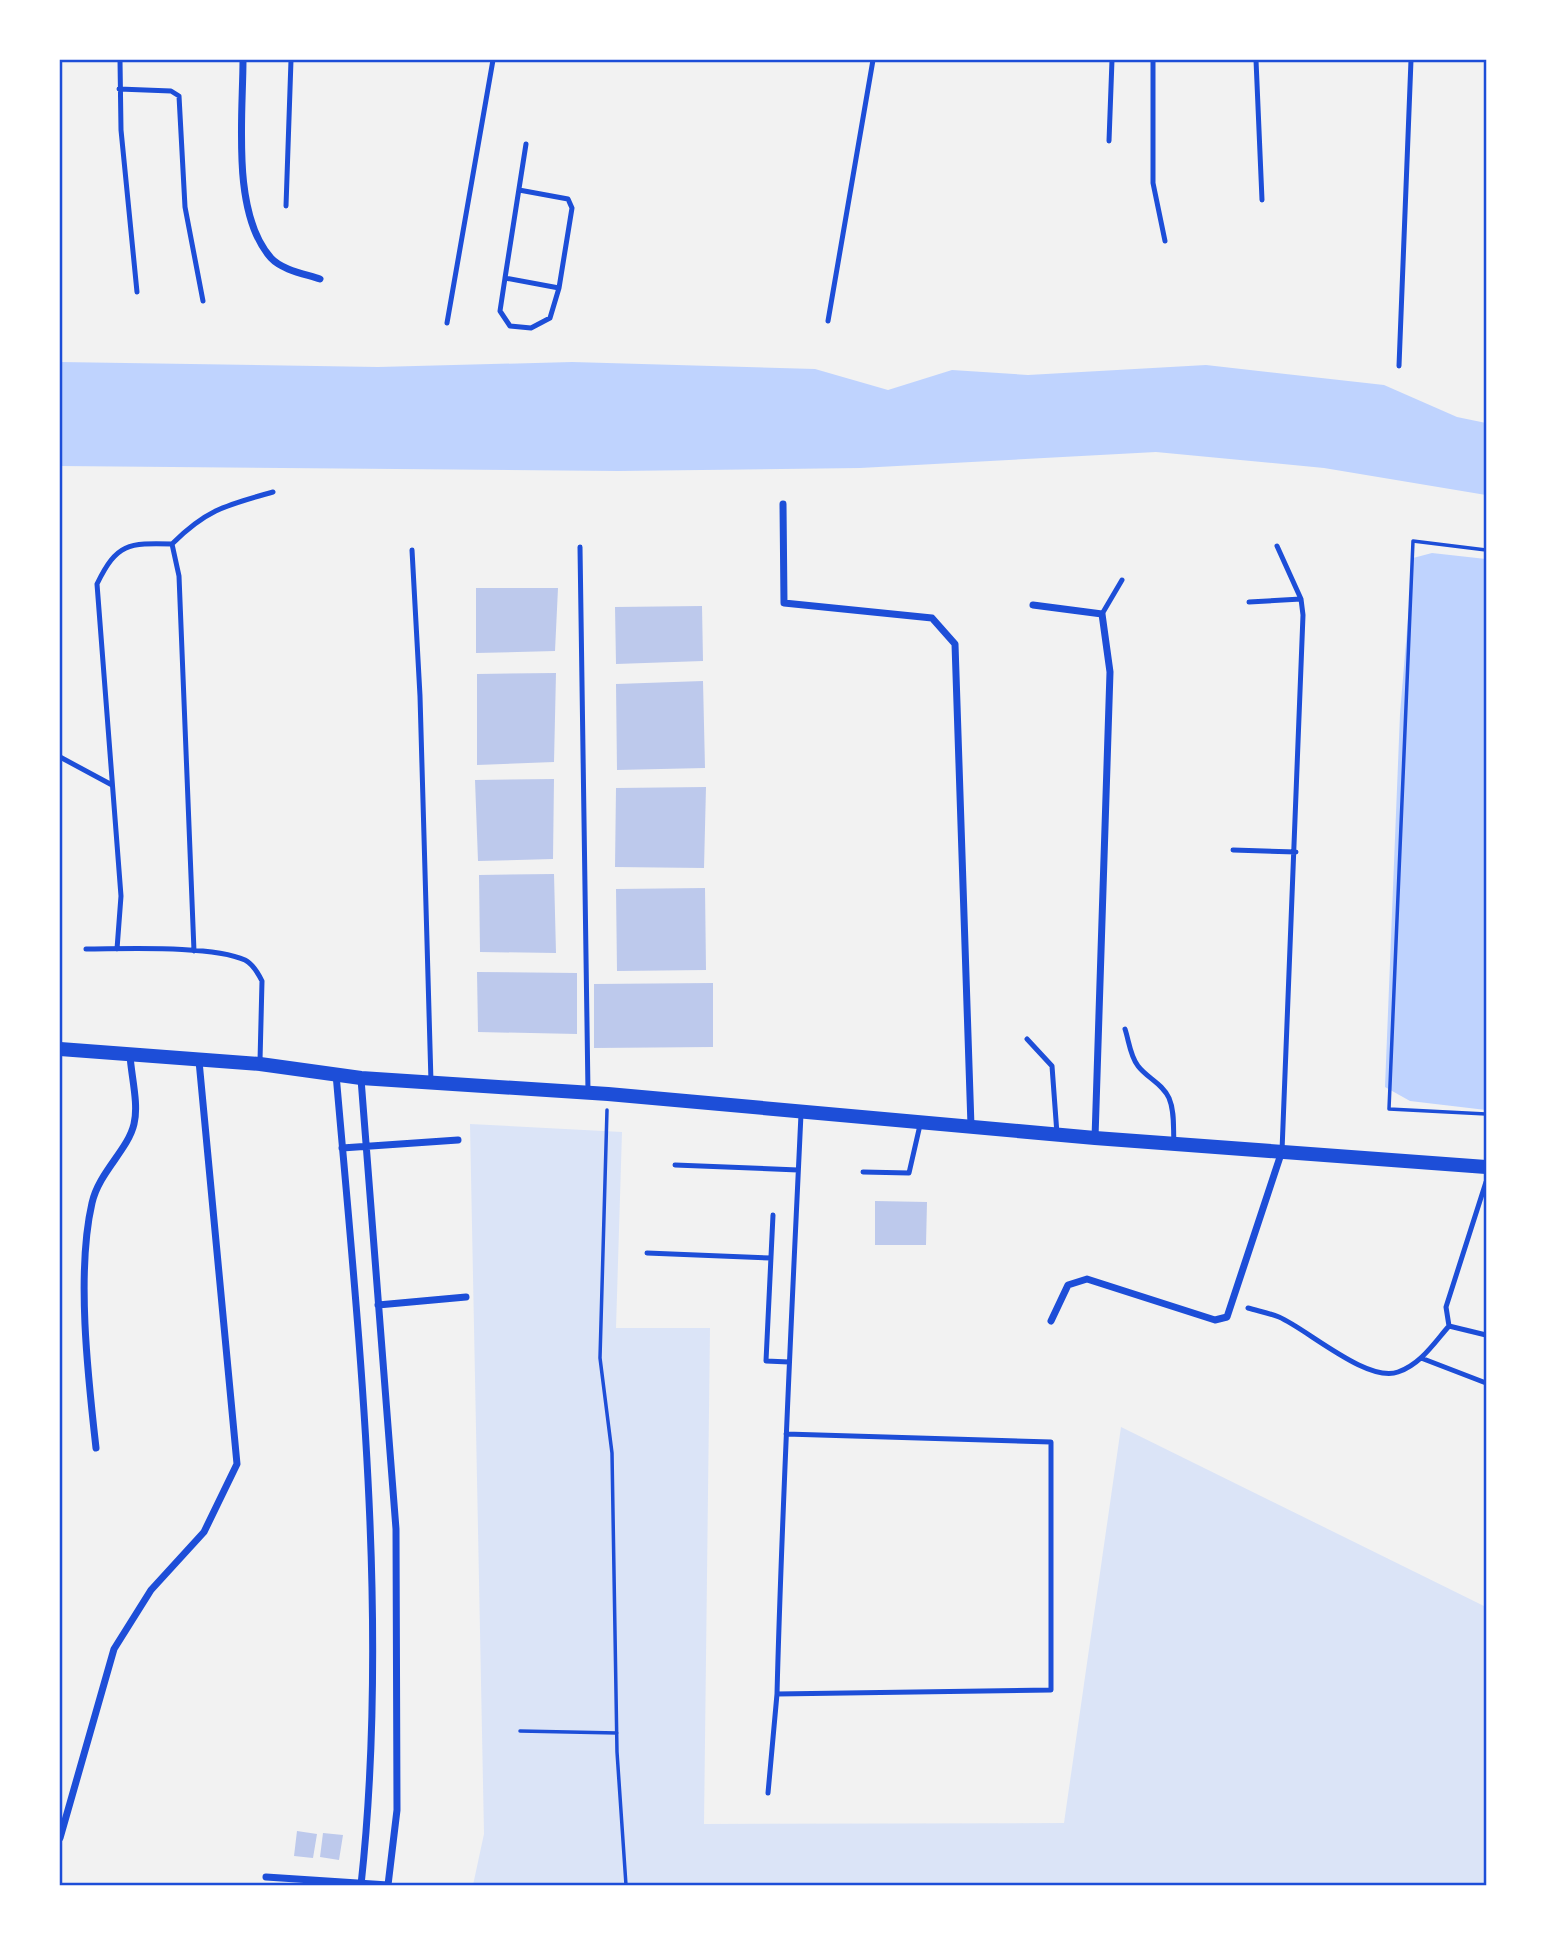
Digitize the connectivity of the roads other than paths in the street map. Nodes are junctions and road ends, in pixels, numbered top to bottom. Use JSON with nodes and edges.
{"nodes":[{"id":1,"x":120,"y":60,"type":"edge"},
{"id":2,"x":243,"y":60,"type":"edge"},
{"id":3,"x":291,"y":60,"type":"edge"},
{"id":4,"x":493,"y":60,"type":"edge"},
{"id":5,"x":873,"y":60,"type":"edge"},
{"id":6,"x":1112,"y":60,"type":"edge"},
{"id":7,"x":1153,"y":60,"type":"edge"},
{"id":8,"x":1256,"y":60,"type":"edge"},
{"id":9,"x":1411,"y":60,"type":"edge"},
{"id":10,"x":119,"y":89,"type":"junction"},
{"id":11,"x":1109,"y":141,"type":"dead end"},
{"id":12,"x":526,"y":144,"type":"dead end"},
{"id":13,"x":519,"y":190,"type":"junction"},
{"id":14,"x":1262,"y":200,"type":"dead end"},
{"id":15,"x":286,"y":206,"type":"dead end"},
{"id":16,"x":1165,"y":241,"type":"dead end"},
{"id":17,"x":505,"y":278,"type":"junction"},
{"id":18,"x":320,"y":279,"type":"dead end"},
{"id":19,"x":559,"y":288,"type":"junction"},
{"id":20,"x":137,"y":292,"type":"dead end"},
{"id":21,"x":203,"y":301,"type":"dead end"},
{"id":22,"x":828,"y":321,"type":"dead end"},
{"id":23,"x":447,"y":323,"type":"dead end"},
{"id":24,"x":1399,"y":366,"type":"dead end"},
{"id":25,"x":273,"y":492,"type":"dead end"},
{"id":26,"x":783,"y":504,"type":"dead end"},
{"id":27,"x":173,"y":544,"type":"junction"},
{"id":28,"x":1277,"y":546,"type":"dead end"},
{"id":29,"x":580,"y":547,"type":"dead end"},
{"id":30,"x":412,"y":550,"type":"dead end"},
{"id":31,"x":1122,"y":580,"type":"dead end"},
{"id":32,"x":1301,"y":599,"type":"junction"},
{"id":33,"x":1249,"y":602,"type":"dead end"},
{"id":34,"x":1033,"y":605,"type":"dead end"},
{"id":35,"x":1102,"y":614,"type":"junction"},
{"id":36,"x":60,"y":757,"type":"edge"},
{"id":37,"x":112,"y":785,"type":"junction"},
{"id":38,"x":1233,"y":850,"type":"dead end"},
{"id":39,"x":1296,"y":852,"type":"junction"},
{"id":40,"x":86,"y":949,"type":"dead end"},
{"id":41,"x":117,"y":949,"type":"junction"},
{"id":42,"x":194,"y":951,"type":"junction"},
{"id":43,"x":1125,"y":1029,"type":"dead end"},
{"id":44,"x":1027,"y":1039,"type":"dead end"},
{"id":45,"x":60,"y":1049,"type":"edge"},
{"id":46,"x":130,"y":1054,"type":"junction"},
{"id":47,"x":199,"y":1061,"type":"junction"},
{"id":48,"x":260,"y":1065,"type":"junction"},
{"id":49,"x":336,"y":1074,"type":"junction"},
{"id":50,"x":361,"y":1078,"type":"junction"},
{"id":51,"x":431,"y":1082,"type":"junction"},
{"id":52,"x":588,"y":1092,"type":"junction"},
{"id":53,"x":801,"y":1111,"type":"junction"},
{"id":54,"x":920,"y":1122,"type":"junction"},
{"id":55,"x":971,"y":1126,"type":"junction"},
{"id":56,"x":1057,"y":1134,"type":"junction"},
{"id":57,"x":1095,"y":1138,"type":"junction"},
{"id":58,"x":458,"y":1140,"type":"dead end"},
{"id":59,"x":1174,"y":1143,"type":"junction"},
{"id":60,"x":366,"y":1146,"type":"junction"},
{"id":61,"x":342,"y":1148,"type":"junction"},
{"id":62,"x":1282,"y":1151,"type":"junction"},
{"id":63,"x":675,"y":1166,"type":"dead end"},
{"id":64,"x":1486,"y":1167,"type":"edge"},
{"id":65,"x":798,"y":1170,"type":"junction"},
{"id":66,"x":863,"y":1172,"type":"dead end"},
{"id":67,"x":1486,"y":1182,"type":"edge"},
{"id":68,"x":1478,"y":1208,"type":"junction"},
{"id":69,"x":1486,"y":1209,"type":"edge"},
{"id":70,"x":773,"y":1215,"type":"dead end"},
{"id":71,"x":647,"y":1253,"type":"dead end"},
{"id":72,"x":771,"y":1258,"type":"junction"},
{"id":73,"x":466,"y":1297,"type":"dead end"},
{"id":74,"x":378,"y":1305,"type":"junction"},
{"id":75,"x":1248,"y":1308,"type":"dead end"},
{"id":76,"x":1051,"y":1321,"type":"dead end"},
{"id":77,"x":1449,"y":1325,"type":"junction"},
{"id":78,"x":1486,"y":1335,"type":"edge"},
{"id":79,"x":1421,"y":1358,"type":"junction"},
{"id":80,"x":789,"y":1362,"type":"junction"},
{"id":81,"x":1486,"y":1383,"type":"edge"},
{"id":82,"x":786,"y":1434,"type":"junction"},
{"id":83,"x":96,"y":1448,"type":"dead end"},
{"id":84,"x":777,"y":1694,"type":"junction"},
{"id":85,"x":768,"y":1793,"type":"dead end"},
{"id":86,"x":60,"y":1838,"type":"edge"},
{"id":87,"x":266,"y":1877,"type":"dead end"},
{"id":88,"x":361,"y":1884,"type":"edge"},
{"id":89,"x":388,"y":1885,"type":"edge"}],
"edges":[{"from":1,"to":10,"type":"lane"},
{"from":2,"to":18,"type":"street"},
{"from":3,"to":15,"type":"lane"},
{"from":4,"to":23,"type":"lane"},
{"from":5,"to":22,"type":"lane"},
{"from":6,"to":11,"type":"lane"},
{"from":7,"to":16,"type":"lane"},
{"from":8,"to":14,"type":"lane"},
{"from":9,"to":24,"type":"lane"},
{"from":10,"to":20,"type":"lane"},
{"from":10,"to":21,"type":"lane"},
{"from":12,"to":13,"type":"lane"},
{"from":13,"to":17,"type":"lane"},
{"from":13,"to":19,"type":"lane"},
{"from":17,"to":19,"type":"lane"},
{"from":17,"to":19,"type":"lane"},
{"from":25,"to":27,"type":"lane"},
{"from":26,"to":55,"type":"street"},
{"from":27,"to":37,"type":"lane"},
{"from":27,"to":42,"type":"lane"},
{"from":28,"to":32,"type":"lane"},
{"from":29,"to":52,"type":"lane"},
{"from":30,"to":51,"type":"lane"},
{"from":31,"to":35,"type":"lane"},
{"from":32,"to":33,"type":"lane"},
{"from":32,"to":39,"type":"lane"},
{"from":34,"to":35,"type":"street"},
{"from":35,"to":57,"type":"street"},
{"from":36,"to":37,"type":"lane"},
{"from":37,"to":41,"type":"lane"},
{"from":38,"to":39,"type":"lane"},
{"from":39,"to":62,"type":"lane"},
{"from":40,"to":41,"type":"lane"},
{"from":41,"to":42,"type":"lane"},
{"from":42,"to":48,"type":"lane"},
{"from":43,"to":59,"type":"lane"},
{"from":44,"to":56,"type":"lane"},
{"from":45,"to":46,"type":"main road"},
{"from":46,"to":47,"type":"main road"},
{"from":46,"to":83,"type":"street"},
{"from":47,"to":48,"type":"main road"},
{"from":47,"to":86,"type":"street"},
{"from":48,"to":49,"type":"main road"},
{"from":49,"to":50,"type":"main road"},
{"from":49,"to":61,"type":"street"},
{"from":50,"to":51,"type":"main road"},
{"from":50,"to":60,"type":"street"},
{"from":51,"to":52,"type":"main road"},
{"from":52,"to":53,"type":"main road"},
{"from":53,"to":54,"type":"main road"},
{"from":53,"to":65,"type":"lane"},
{"from":54,"to":55,"type":"main road"},
{"from":54,"to":66,"type":"lane"},
{"from":55,"to":56,"type":"main road"},
{"from":56,"to":57,"type":"main road"},
{"from":57,"to":59,"type":"main road"},
{"from":58,"to":60,"type":"street"},
{"from":59,"to":62,"type":"main road"},
{"from":60,"to":61,"type":"street"},
{"from":60,"to":74,"type":"street"},
{"from":61,"to":88,"type":"street"},
{"from":62,"to":64,"type":"main road"},
{"from":62,"to":76,"type":"street"},
{"from":63,"to":65,"type":"lane"},
{"from":65,"to":80,"type":"lane"},
{"from":67,"to":68,"type":"lane"},
{"from":68,"to":69,"type":"lane"},
{"from":68,"to":77,"type":"lane"},
{"from":70,"to":72,"type":"lane"},
{"from":71,"to":72,"type":"lane"},
{"from":72,"to":80,"type":"lane"},
{"from":73,"to":74,"type":"street"},
{"from":74,"to":89,"type":"street"},
{"from":75,"to":79,"type":"lane"},
{"from":77,"to":78,"type":"lane"},
{"from":77,"to":79,"type":"lane"},
{"from":79,"to":81,"type":"lane"},
{"from":80,"to":82,"type":"lane"},
{"from":82,"to":84,"type":"lane"},
{"from":82,"to":84,"type":"lane"},
{"from":84,"to":85,"type":"lane"},
{"from":87,"to":88,"type":"street"},
{"from":88,"to":89,"type":"street"}]}
